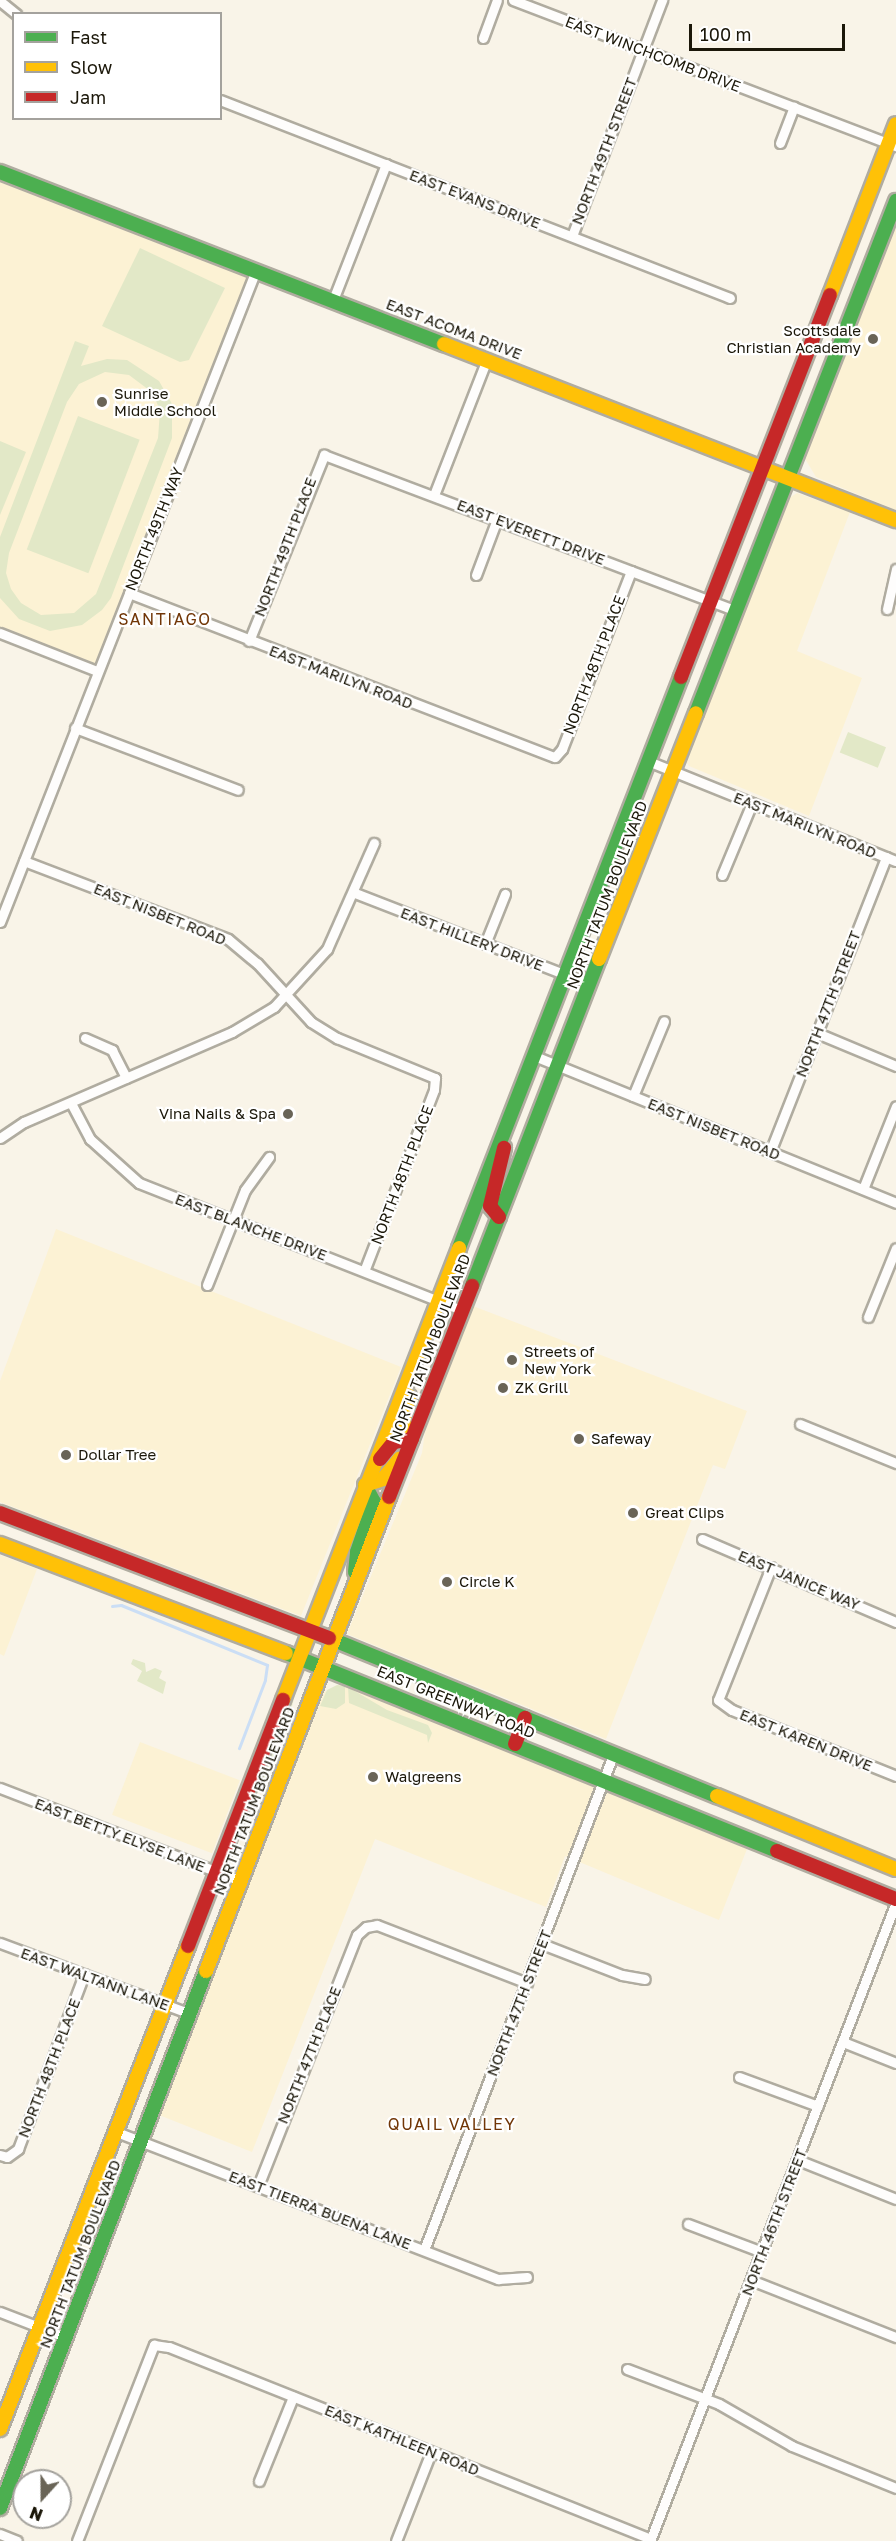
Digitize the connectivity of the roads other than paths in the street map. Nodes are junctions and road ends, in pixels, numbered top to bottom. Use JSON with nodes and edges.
{"nodes":[{"id":1,"x":497,"y":0,"type":"edge"},
{"id":2,"x":513,"y":0,"type":"edge"},
{"id":3,"x":662,"y":0,"type":"edge"},
{"id":4,"x":0,"y":1,"type":"edge"},
{"id":5,"x":14,"y":12,"type":"edge"},
{"id":6,"x":483,"y":38,"type":"dead end"},
{"id":7,"x":643,"y":50,"type":"junction"},
{"id":8,"x":222,"y":101,"type":"edge"},
{"id":9,"x":794,"y":107,"type":"junction"},
{"id":10,"x":896,"y":124,"type":"edge"},
{"id":11,"x":780,"y":143,"type":"dead end"},
{"id":12,"x":892,"y":145,"type":"edge"},
{"id":13,"x":386,"y":164,"type":"junction"},
{"id":14,"x":0,"y":172,"type":"edge"},
{"id":15,"x":896,"y":201,"type":"edge"},
{"id":16,"x":572,"y":236,"type":"junction"},
{"id":17,"x":256,"y":270,"type":"junction"},
{"id":18,"x":730,"y":298,"type":"dead end"},
{"id":19,"x":333,"y":300,"type":"junction"},
{"id":20,"x":487,"y":359,"type":"junction"},
{"id":21,"x":324,"y":455,"type":"joint"},
{"id":22,"x":763,"y":466,"type":"junction"},
{"id":23,"x":789,"y":477,"type":"junction"},
{"id":24,"x":434,"y":495,"type":"junction"},
{"id":25,"x":497,"y":519,"type":"junction"},
{"id":26,"x":896,"y":520,"type":"edge"},
{"id":27,"x":896,"y":569,"type":"edge"},
{"id":28,"x":631,"y":571,"type":"junction"},
{"id":29,"x":476,"y":575,"type":"dead end"},
{"id":30,"x":129,"y":593,"type":"junction"},
{"id":31,"x":710,"y":601,"type":"junction"},
{"id":32,"x":887,"y":609,"type":"dead end"},
{"id":33,"x":737,"y":611,"type":"junction"},
{"id":34,"x":0,"y":633,"type":"edge"},
{"id":35,"x":249,"y":641,"type":"junction"},
{"id":36,"x":98,"y":671,"type":"junction"},
{"id":37,"x":75,"y":728,"type":"junction"},
{"id":38,"x":555,"y":757,"type":"joint"},
{"id":39,"x":648,"y":761,"type":"junction"},
{"id":40,"x":673,"y":771,"type":"junction"},
{"id":41,"x":238,"y":790,"type":"dead end"},
{"id":42,"x":752,"y":803,"type":"junction"},
{"id":43,"x":374,"y":843,"type":"dead end"},
{"id":44,"x":886,"y":857,"type":"junction"},
{"id":45,"x":24,"y":861,"type":"junction"},
{"id":46,"x":896,"y":861,"type":"edge"},
{"id":47,"x":722,"y":875,"type":"dead end"},
{"id":48,"x":354,"y":893,"type":"junction"},
{"id":49,"x":505,"y":894,"type":"dead end"},
{"id":50,"x":0,"y":922,"type":"edge"},
{"id":51,"x":485,"y":944,"type":"junction"},
{"id":52,"x":564,"y":974,"type":"junction"},
{"id":53,"x":590,"y":984,"type":"junction"},
{"id":54,"x":286,"y":996,"type":"junction"},
{"id":55,"x":664,"y":1021,"type":"dead end"},
{"id":56,"x":817,"y":1033,"type":"junction"},
{"id":57,"x":85,"y":1038,"type":"dead end"},
{"id":58,"x":531,"y":1055,"type":"junction"},
{"id":59,"x":558,"y":1065,"type":"junction"},
{"id":60,"x":896,"y":1066,"type":"edge"},
{"id":61,"x":126,"y":1078,"type":"junction"},
{"id":62,"x":435,"y":1078,"type":"joint"},
{"id":63,"x":633,"y":1096,"type":"junction"},
{"id":64,"x":71,"y":1102,"type":"junction"},
{"id":65,"x":896,"y":1106,"type":"edge"},
{"id":66,"x":505,"y":1124,"type":"junction"},
{"id":67,"x":0,"y":1138,"type":"edge"},
{"id":68,"x":770,"y":1152,"type":"junction"},
{"id":69,"x":268,"y":1157,"type":"dead end"},
{"id":70,"x":863,"y":1189,"type":"junction"},
{"id":71,"x":896,"y":1203,"type":"edge"},
{"id":72,"x":499,"y":1217,"type":"junction"},
{"id":73,"x":232,"y":1220,"type":"junction"},
{"id":74,"x":896,"y":1248,"type":"edge"},
{"id":75,"x":364,"y":1271,"type":"junction"},
{"id":76,"x":207,"y":1284,"type":"dead end"},
{"id":77,"x":436,"y":1299,"type":"junction"},
{"id":78,"x":462,"y":1310,"type":"junction"},
{"id":79,"x":868,"y":1317,"type":"dead end"},
{"id":80,"x":800,"y":1424,"type":"dead end"},
{"id":81,"x":412,"y":1439,"type":"junction"},
{"id":82,"x":896,"y":1463,"type":"edge"},
{"id":83,"x":365,"y":1485,"type":"junction"},
{"id":84,"x":0,"y":1514,"type":"edge"},
{"id":85,"x":702,"y":1539,"type":"dead end"},
{"id":86,"x":0,"y":1544,"type":"edge"},
{"id":87,"x":771,"y":1567,"type":"junction"},
{"id":88,"x":352,"y":1593,"type":"junction"},
{"id":89,"x":896,"y":1622,"type":"edge"},
{"id":90,"x":309,"y":1630,"type":"junction"},
{"id":91,"x":334,"y":1640,"type":"junction"},
{"id":92,"x":298,"y":1657,"type":"junction"},
{"id":93,"x":323,"y":1667,"type":"junction"},
{"id":94,"x":525,"y":1719,"type":"junction"},
{"id":95,"x":515,"y":1744,"type":"junction"},
{"id":96,"x":613,"y":1755,"type":"junction"},
{"id":97,"x":896,"y":1776,"type":"edge"},
{"id":98,"x":603,"y":1780,"type":"junction"},
{"id":99,"x":0,"y":1788,"type":"edge"},
{"id":100,"x":896,"y":1869,"type":"edge"},
{"id":101,"x":215,"y":1871,"type":"junction"},
{"id":102,"x":241,"y":1881,"type":"junction"},
{"id":103,"x":896,"y":1901,"type":"edge"},
{"id":104,"x":0,"y":1943,"type":"edge"},
{"id":105,"x":542,"y":1944,"type":"junction"},
{"id":106,"x":84,"y":1974,"type":"junction"},
{"id":107,"x":645,"y":1978,"type":"dead end"},
{"id":108,"x":527,"y":1983,"type":"junction"},
{"id":109,"x":163,"y":2004,"type":"junction"},
{"id":110,"x":190,"y":2014,"type":"junction"},
{"id":111,"x":843,"y":2042,"type":"junction"},
{"id":112,"x":896,"y":2063,"type":"edge"},
{"id":113,"x":739,"y":2077,"type":"dead end"},
{"id":114,"x":818,"y":2106,"type":"junction"},
{"id":115,"x":114,"y":2131,"type":"junction"},
{"id":116,"x":141,"y":2141,"type":"junction"},
{"id":117,"x":4,"y":2156,"type":"edge"},
{"id":118,"x":798,"y":2160,"type":"junction"},
{"id":119,"x":258,"y":2186,"type":"junction"},
{"id":120,"x":896,"y":2199,"type":"edge"},
{"id":121,"x":688,"y":2224,"type":"dead end"},
{"id":122,"x":424,"y":2250,"type":"junction"},
{"id":123,"x":762,"y":2252,"type":"junction"},
{"id":124,"x":528,"y":2277,"type":"dead end"},
{"id":125,"x":751,"y":2280,"type":"junction"},
{"id":126,"x":0,"y":2312,"type":"edge"},
{"id":127,"x":40,"y":2327,"type":"junction"},
{"id":128,"x":66,"y":2337,"type":"junction"},
{"id":129,"x":896,"y":2337,"type":"edge"},
{"id":130,"x":627,"y":2368,"type":"dead end"},
{"id":131,"x":292,"y":2397,"type":"junction"},
{"id":132,"x":706,"y":2399,"type":"junction"},
{"id":133,"x":0,"y":2429,"type":"edge"},
{"id":134,"x":431,"y":2452,"type":"junction"},
{"id":135,"x":260,"y":2481,"type":"dead end"},
{"id":136,"x":896,"y":2488,"type":"edge"},
{"id":137,"x":0,"y":2508,"type":"edge"},
{"id":138,"x":0,"y":2534,"type":"edge"},
{"id":139,"x":650,"y":2540,"type":"edge"},
{"id":140,"x":17,"y":2541,"type":"edge"},
{"id":141,"x":77,"y":2541,"type":"edge"},
{"id":142,"x":396,"y":2541,"type":"edge"}],
"edges":[{"from":1,"to":6,"type":"street"},
{"from":2,"to":7,"type":"street","name":"EAST WINCHCOMB DRIVE"},
{"from":3,"to":7,"type":"street","name":"NORTH 49TH STREET"},
{"from":4,"to":5,"type":"street"},
{"from":7,"to":9,"type":"street","name":"EAST WINCHCOMB DRIVE"},
{"from":7,"to":16,"type":"street","name":"NORTH 49TH STREET"},
{"from":8,"to":13,"type":"street","name":"EAST EVANS DRIVE"},
{"from":9,"to":11,"type":"street"},
{"from":9,"to":12,"type":"street","name":"EAST WINCHCOMB DRIVE"},
{"from":10,"to":12,"type":"main road","name":"NORTH TATUM BOULEVARD"},
{"from":12,"to":22,"type":"main road","name":"NORTH TATUM BOULEVARD"},
{"from":13,"to":16,"type":"street","name":"EAST EVANS DRIVE"},
{"from":13,"to":19,"type":"street"},
{"from":14,"to":17,"type":"main road","name":"EAST ACOMA DRIVE"},
{"from":15,"to":23,"type":"main road","name":"NORTH TATUM BOULEVARD"},
{"from":16,"to":18,"type":"street","name":"EAST EVANS DRIVE"},
{"from":17,"to":19,"type":"main road","name":"EAST ACOMA DRIVE"},
{"from":17,"to":30,"type":"street","name":"NORTH 49TH WAY"},
{"from":19,"to":20,"type":"main road","name":"EAST ACOMA DRIVE"},
{"from":20,"to":22,"type":"main road","name":"EAST ACOMA DRIVE"},
{"from":20,"to":24,"type":"street"},
{"from":21,"to":24,"type":"street","name":"EAST EVERETT DRIVE"},
{"from":21,"to":35,"type":"street","name":"NORTH 49TH PLACE"},
{"from":22,"to":23,"type":"main road","name":"EAST ACOMA DRIVE"},
{"from":22,"to":31,"type":"main road","name":"NORTH TATUM BOULEVARD"},
{"from":23,"to":26,"type":"main road","name":"EAST ACOMA DRIVE"},
{"from":23,"to":33,"type":"main road","name":"NORTH TATUM BOULEVARD"},
{"from":24,"to":25,"type":"street","name":"EAST EVERETT DRIVE"},
{"from":25,"to":28,"type":"street","name":"EAST EVERETT DRIVE"},
{"from":25,"to":29,"type":"street"},
{"from":27,"to":32,"type":"street"},
{"from":28,"to":31,"type":"street","name":"EAST EVERETT DRIVE"},
{"from":28,"to":38,"type":"street","name":"NORTH 48TH PLACE"},
{"from":30,"to":35,"type":"street","name":"EAST MARILYN ROAD"},
{"from":30,"to":36,"type":"street","name":"NORTH 49TH WAY"},
{"from":31,"to":33,"type":"street","name":"EAST EVERETT DRIVE"},
{"from":31,"to":39,"type":"main road","name":"NORTH TATUM BOULEVARD"},
{"from":33,"to":40,"type":"main road","name":"NORTH TATUM BOULEVARD"},
{"from":34,"to":36,"type":"street"},
{"from":35,"to":38,"type":"street","name":"EAST MARILYN ROAD"},
{"from":36,"to":37,"type":"street","name":"NORTH 49TH WAY"},
{"from":37,"to":41,"type":"street"},
{"from":37,"to":45,"type":"street","name":"NORTH 49TH WAY"},
{"from":39,"to":40,"type":"street","name":"EAST MARILYN ROAD"},
{"from":39,"to":52,"type":"main road","name":"NORTH TATUM BOULEVARD"},
{"from":40,"to":42,"type":"street","name":"EAST MARILYN ROAD"},
{"from":40,"to":53,"type":"main road","name":"NORTH TATUM BOULEVARD"},
{"from":42,"to":44,"type":"street","name":"EAST MARILYN ROAD"},
{"from":42,"to":47,"type":"street"},
{"from":43,"to":48,"type":"street"},
{"from":44,"to":46,"type":"street","name":"EAST MARILYN ROAD"},
{"from":44,"to":56,"type":"street","name":"NORTH 47TH STREET"},
{"from":45,"to":50,"type":"street","name":"NORTH 49TH WAY"},
{"from":45,"to":54,"type":"street","name":"EAST NISBET ROAD"},
{"from":48,"to":51,"type":"street","name":"EAST HILLERY DRIVE"},
{"from":48,"to":54,"type":"street"},
{"from":49,"to":51,"type":"street"},
{"from":51,"to":52,"type":"street","name":"EAST HILLERY DRIVE"},
{"from":52,"to":53,"type":"street","name":"EAST HILLERY DRIVE"},
{"from":52,"to":58,"type":"main road","name":"NORTH TATUM BOULEVARD"},
{"from":53,"to":59,"type":"main road","name":"NORTH TATUM BOULEVARD"},
{"from":54,"to":61,"type":"street"},
{"from":54,"to":62,"type":"street","name":"EAST NISBET ROAD"},
{"from":55,"to":63,"type":"street"},
{"from":56,"to":60,"type":"street"},
{"from":56,"to":68,"type":"street","name":"NORTH 47TH STREET"},
{"from":57,"to":61,"type":"street"},
{"from":58,"to":59,"type":"street","name":"EAST NISBET ROAD"},
{"from":58,"to":66,"type":"main road","name":"NORTH TATUM BOULEVARD"},
{"from":59,"to":63,"type":"street","name":"EAST NISBET ROAD"},
{"from":59,"to":72,"type":"main road","name":"NORTH TATUM BOULEVARD"},
{"from":61,"to":64,"type":"street"},
{"from":62,"to":75,"type":"street","name":"NORTH 48TH PLACE"},
{"from":63,"to":68,"type":"street","name":"EAST NISBET ROAD"},
{"from":64,"to":67,"type":"street"},
{"from":64,"to":73,"type":"street","name":"EAST BLANCHE DRIVE"},
{"from":65,"to":70,"type":"street"},
{"from":66,"to":72,"type":"main road"},
{"from":66,"to":77,"type":"main road","name":"NORTH TATUM BOULEVARD"},
{"from":68,"to":70,"type":"street","name":"EAST NISBET ROAD"},
{"from":69,"to":73,"type":"street"},
{"from":70,"to":71,"type":"street","name":"EAST NISBET ROAD"},
{"from":72,"to":78,"type":"main road","name":"NORTH TATUM BOULEVARD"},
{"from":73,"to":75,"type":"street","name":"EAST BLANCHE DRIVE"},
{"from":73,"to":76,"type":"street"},
{"from":74,"to":79,"type":"street"},
{"from":75,"to":77,"type":"street","name":"EAST BLANCHE DRIVE"},
{"from":77,"to":78,"type":"street","name":"EAST BLANCHE DRIVE"},
{"from":77,"to":81,"type":"main road"},
{"from":77,"to":83,"type":"main road","name":"NORTH TATUM BOULEVARD"},
{"from":78,"to":81,"type":"main road","name":"NORTH TATUM BOULEVARD"},
{"from":80,"to":82,"type":"street"},
{"from":81,"to":83,"type":"main road"},
{"from":81,"to":88,"type":"main road","name":"NORTH TATUM BOULEVARD"},
{"from":83,"to":88,"type":"main road"},
{"from":83,"to":90,"type":"main road","name":"NORTH TATUM BOULEVARD"},
{"from":84,"to":90,"type":"main road","name":"EAST GREENWAY ROAD"},
{"from":85,"to":87,"type":"street","name":"EAST JANICE WAY"},
{"from":86,"to":92,"type":"main road","name":"EAST GREENWAY ROAD"},
{"from":87,"to":89,"type":"street","name":"EAST JANICE WAY"},
{"from":87,"to":97,"type":"street","name":"EAST KAREN DRIVE"},
{"from":88,"to":91,"type":"main road","name":"NORTH TATUM BOULEVARD"},
{"from":90,"to":91,"type":"main road","name":"EAST GREENWAY ROAD"},
{"from":90,"to":92,"type":"main road","name":"NORTH TATUM BOULEVARD"},
{"from":91,"to":93,"type":"main road","name":"NORTH TATUM BOULEVARD"},
{"from":91,"to":94,"type":"main road","name":"EAST GREENWAY ROAD"},
{"from":92,"to":93,"type":"main road","name":"EAST GREENWAY ROAD"},
{"from":92,"to":101,"type":"main road","name":"NORTH TATUM BOULEVARD"},
{"from":93,"to":95,"type":"main road","name":"EAST GREENWAY ROAD"},
{"from":93,"to":102,"type":"main road","name":"NORTH TATUM BOULEVARD"},
{"from":94,"to":95,"type":"main road"},
{"from":94,"to":96,"type":"main road","name":"EAST GREENWAY ROAD"},
{"from":95,"to":98,"type":"main road","name":"EAST GREENWAY ROAD"},
{"from":96,"to":98,"type":"street","name":"NORTH 47TH STREET"},
{"from":96,"to":100,"type":"main road","name":"EAST GREENWAY ROAD"},
{"from":98,"to":103,"type":"main road","name":"EAST GREENWAY ROAD"},
{"from":98,"to":105,"type":"street","name":"NORTH 47TH STREET"},
{"from":99,"to":101,"type":"street","name":"EAST BETTY ELYSE LANE"},
{"from":101,"to":102,"type":"street","name":"EAST BETTY ELYSE LANE"},
{"from":101,"to":109,"type":"main road","name":"NORTH TATUM BOULEVARD"},
{"from":102,"to":110,"type":"main road","name":"NORTH TATUM BOULEVARD"},
{"from":103,"to":111,"type":"street","name":"NORTH 46TH STREET"},
{"from":104,"to":106,"type":"street","name":"EAST WALTANN LANE"},
{"from":105,"to":107,"type":"street"},
{"from":105,"to":108,"type":"street","name":"NORTH 47TH STREET"},
{"from":106,"to":109,"type":"street","name":"EAST WALTANN LANE"},
{"from":106,"to":117,"type":"street","name":"NORTH 48TH PLACE"},
{"from":108,"to":119,"type":"street","name":"NORTH 47TH PLACE"},
{"from":108,"to":122,"type":"street","name":"NORTH 47TH STREET"},
{"from":109,"to":110,"type":"street","name":"EAST WALTANN LANE"},
{"from":109,"to":115,"type":"main road","name":"NORTH TATUM BOULEVARD"},
{"from":110,"to":116,"type":"main road","name":"NORTH TATUM BOULEVARD"},
{"from":111,"to":112,"type":"street"},
{"from":111,"to":114,"type":"street","name":"NORTH 46TH STREET"},
{"from":113,"to":114,"type":"street"},
{"from":114,"to":118,"type":"street","name":"NORTH 46TH STREET"},
{"from":115,"to":116,"type":"street","name":"EAST TIERRA BUENA LANE"},
{"from":115,"to":127,"type":"main road","name":"NORTH TATUM BOULEVARD"},
{"from":116,"to":119,"type":"street","name":"EAST TIERRA BUENA LANE"},
{"from":116,"to":128,"type":"main road","name":"NORTH TATUM BOULEVARD"},
{"from":118,"to":120,"type":"street"},
{"from":118,"to":123,"type":"street","name":"NORTH 46TH STREET"},
{"from":119,"to":122,"type":"street","name":"EAST TIERRA BUENA LANE"},
{"from":121,"to":123,"type":"street"},
{"from":122,"to":124,"type":"street","name":"EAST TIERRA BUENA LANE"},
{"from":123,"to":125,"type":"street","name":"NORTH 46TH STREET"},
{"from":125,"to":129,"type":"street"},
{"from":125,"to":132,"type":"street","name":"NORTH 46TH STREET"},
{"from":126,"to":127,"type":"street"},
{"from":127,"to":128,"type":"street"},
{"from":127,"to":133,"type":"main road","name":"NORTH TATUM BOULEVARD"},
{"from":128,"to":137,"type":"main road","name":"NORTH TATUM BOULEVARD"},
{"from":130,"to":132,"type":"street"},
{"from":131,"to":134,"type":"street","name":"EAST KATHLEEN ROAD"},
{"from":131,"to":135,"type":"street"},
{"from":131,"to":141,"type":"street","name":"EAST KATHLEEN ROAD"},
{"from":132,"to":136,"type":"street"},
{"from":132,"to":139,"type":"street","name":"NORTH 46TH STREET"},
{"from":134,"to":139,"type":"street","name":"EAST KATHLEEN ROAD"},
{"from":134,"to":142,"type":"street"},
{"from":138,"to":140,"type":"street"}]}
